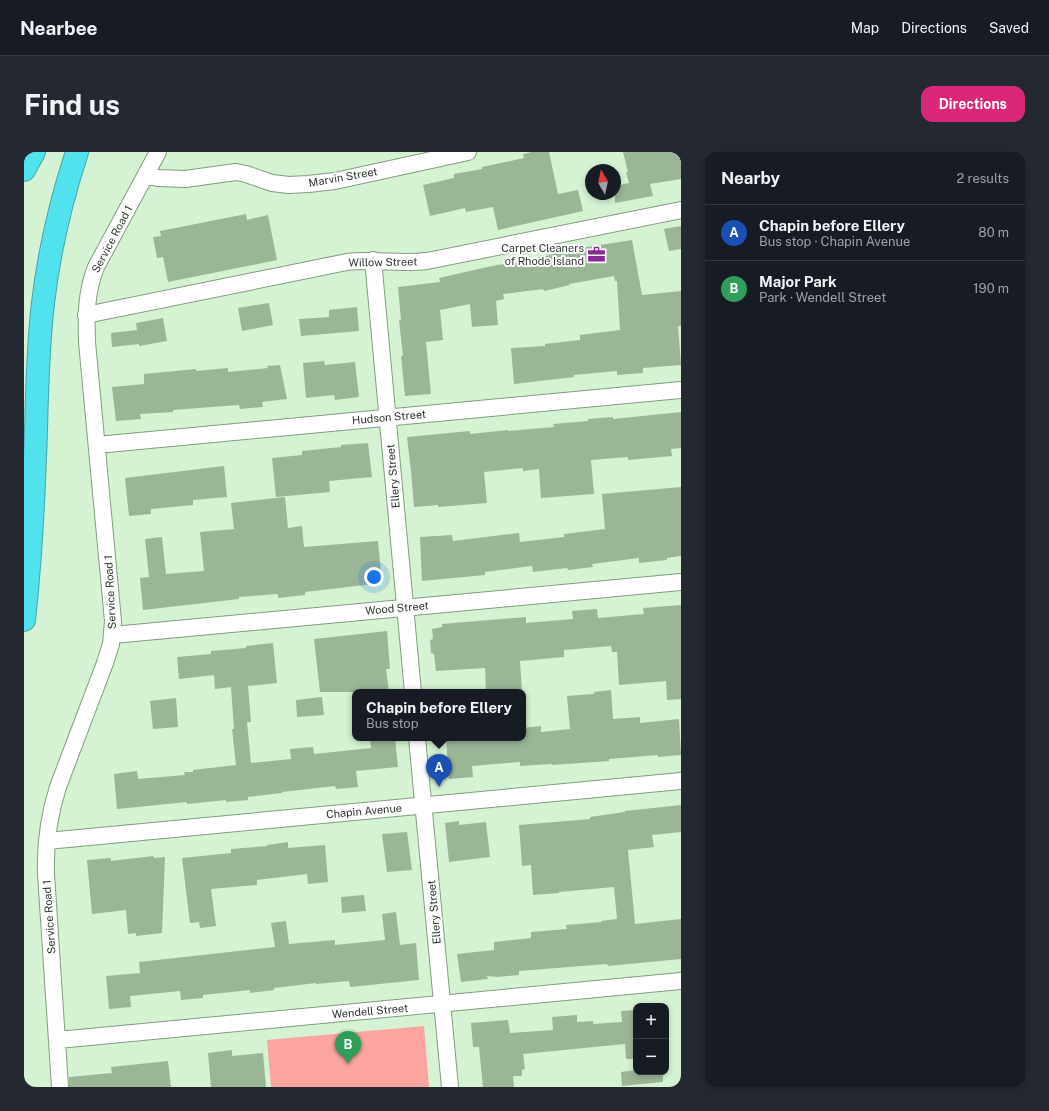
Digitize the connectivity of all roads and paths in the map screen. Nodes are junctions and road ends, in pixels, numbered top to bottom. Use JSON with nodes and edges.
{"nodes":[{"id":1,"x":34,"y":152,"type":"edge"},
{"id":2,"x":77,"y":152,"type":"edge"},
{"id":3,"x":158,"y":152,"type":"edge"},
{"id":4,"x":468,"y":152,"type":"edge"},
{"id":5,"x":24,"y":170,"type":"edge"},
{"id":6,"x":146,"y":175,"type":"junction"},
{"id":7,"x":681,"y":210,"type":"edge"},
{"id":8,"x":373,"y":260,"type":"junction"},
{"id":9,"x":86,"y":316,"type":"junction"},
{"id":10,"x":681,"y":390,"type":"edge"},
{"id":11,"x":387,"y":418,"type":"junction"},
{"id":12,"x":97,"y":445,"type":"junction"},
{"id":13,"x":681,"y":582,"type":"edge"},
{"id":14,"x":405,"y":608,"type":"junction"},
{"id":15,"x":24,"y":620,"type":"edge"},
{"id":16,"x":112,"y":635,"type":"junction"},
{"id":17,"x":413,"y":689,"type":"edge"},
{"id":18,"x":417,"y":741,"type":"edge"},
{"id":19,"x":681,"y":781,"type":"edge"},
{"id":20,"x":424,"y":805,"type":"junction"},
{"id":21,"x":47,"y":841,"type":"junction"},
{"id":22,"x":681,"y":981,"type":"edge"},
{"id":23,"x":442,"y":1004,"type":"junction"},
{"id":24,"x":58,"y":1040,"type":"junction"},
{"id":25,"x":60,"y":1087,"type":"edge"},
{"id":26,"x":450,"y":1087,"type":"edge"}],
"edges":[{"from":1,"to":5,"type":"highway"},
{"from":2,"to":15,"type":"highway"},
{"from":3,"to":6,"type":"street","name":"Service Road 1"},
{"from":4,"to":6,"type":"street","name":"Marvin Street"},
{"from":6,"to":9,"type":"street","name":"Service Road 1"},
{"from":7,"to":8,"type":"street","name":"Willow Street"},
{"from":8,"to":9,"type":"street","name":"Willow Street"},
{"from":8,"to":11,"type":"street","name":"Ellery Street"},
{"from":9,"to":12,"type":"street","name":"Service Road 1"},
{"from":10,"to":11,"type":"street","name":"Hudson Street"},
{"from":11,"to":12,"type":"street","name":"Hudson Street"},
{"from":11,"to":14,"type":"street","name":"Ellery Street"},
{"from":12,"to":16,"type":"street","name":"Service Road 1"},
{"from":13,"to":14,"type":"street","name":"Wood Street"},
{"from":14,"to":16,"type":"street","name":"Wood Street"},
{"from":14,"to":17,"type":"street","name":"Ellery Street"},
{"from":16,"to":21,"type":"street","name":"Service Road 1"},
{"from":18,"to":20,"type":"street","name":"Ellery Street"},
{"from":19,"to":20,"type":"street","name":"Chapin Avenue"},
{"from":20,"to":21,"type":"street","name":"Chapin Avenue"},
{"from":20,"to":23,"type":"street","name":"Ellery Street"},
{"from":21,"to":24,"type":"street","name":"Service Road 1"},
{"from":22,"to":23,"type":"street","name":"Wendell Street"},
{"from":23,"to":24,"type":"street","name":"Wendell Street"},
{"from":23,"to":26,"type":"street","name":"Ellery Street"},
{"from":24,"to":25,"type":"street","name":"Service Road 1"}]}
